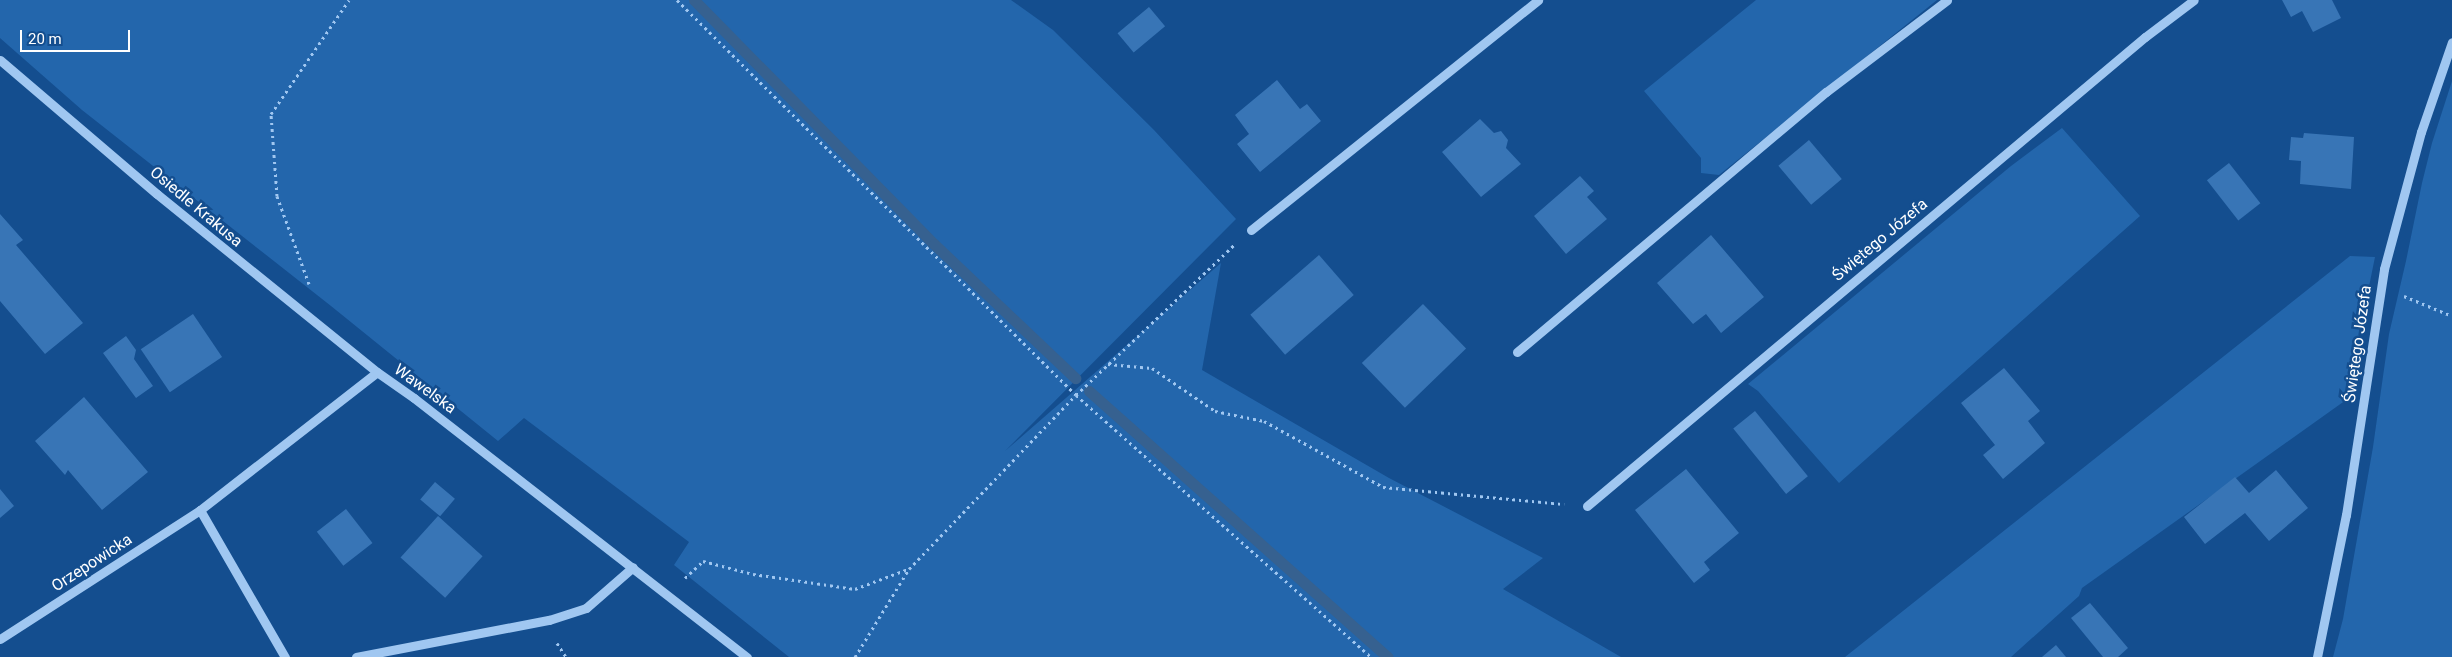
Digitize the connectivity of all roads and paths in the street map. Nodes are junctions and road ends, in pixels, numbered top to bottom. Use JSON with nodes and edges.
{"nodes":[{"id":1,"x":349,"y":0,"type":"edge"},
{"id":2,"x":677,"y":0,"type":"edge"},
{"id":3,"x":1538,"y":0,"type":"edge"},
{"id":4,"x":1947,"y":0,"type":"edge"},
{"id":5,"x":2194,"y":0,"type":"edge"},
{"id":6,"x":2452,"y":42,"type":"edge"},
{"id":7,"x":0,"y":60,"type":"edge"},
{"id":8,"x":1250,"y":230,"type":"joint"},
{"id":9,"x":309,"y":287,"type":"dead end"},
{"id":10,"x":2381,"y":288,"type":"junction"},
{"id":11,"x":2452,"y":316,"type":"edge"},
{"id":12,"x":1517,"y":352,"type":"dead end"},
{"id":13,"x":1108,"y":364,"type":"junction"},
{"id":14,"x":377,"y":372,"type":"junction"},
{"id":15,"x":1076,"y":395,"type":"junction"},
{"id":16,"x":1587,"y":506,"type":"joint"},
{"id":17,"x":200,"y":510,"type":"junction"},
{"id":18,"x":633,"y":567,"type":"junction"},
{"id":19,"x":909,"y":569,"type":"junction"},
{"id":20,"x":667,"y":594,"type":"junction"},
{"id":21,"x":0,"y":639,"type":"edge"},
{"id":22,"x":285,"y":657,"type":"edge"},
{"id":23,"x":356,"y":657,"type":"edge"},
{"id":24,"x":747,"y":657,"type":"edge"},
{"id":25,"x":855,"y":657,"type":"edge"},
{"id":26,"x":1371,"y":657,"type":"edge"},
{"id":27,"x":2317,"y":657,"type":"edge"}],
"edges":[{"from":1,"to":9,"type":"path"},
{"from":2,"to":15,"type":"path"},
{"from":3,"to":8,"type":"street"},
{"from":4,"to":12,"type":"street"},
{"from":5,"to":16,"type":"street","name":"Świętego Józefa"},
{"from":6,"to":10,"type":"street","name":"Świętego Józefa"},
{"from":7,"to":14,"type":"street","name":"Osiedle Krakusa"},
{"from":8,"to":13,"type":"path"},
{"from":10,"to":11,"type":"path"},
{"from":10,"to":27,"type":"street","name":"Świętego Józefa"},
{"from":13,"to":15,"type":"path"},
{"from":13,"to":16,"type":"path"},
{"from":14,"to":17,"type":"street","name":"Wawelska"},
{"from":14,"to":18,"type":"street","name":"Wawelska"},
{"from":15,"to":19,"type":"path"},
{"from":15,"to":26,"type":"path"},
{"from":17,"to":21,"type":"street","name":"Orzepowicka"},
{"from":17,"to":22,"type":"street"},
{"from":18,"to":20,"type":"street","name":"Wawelska"},
{"from":18,"to":23,"type":"street"},
{"from":19,"to":20,"type":"path"},
{"from":19,"to":25,"type":"path"},
{"from":20,"to":24,"type":"street","name":"Wawelska"}]}
